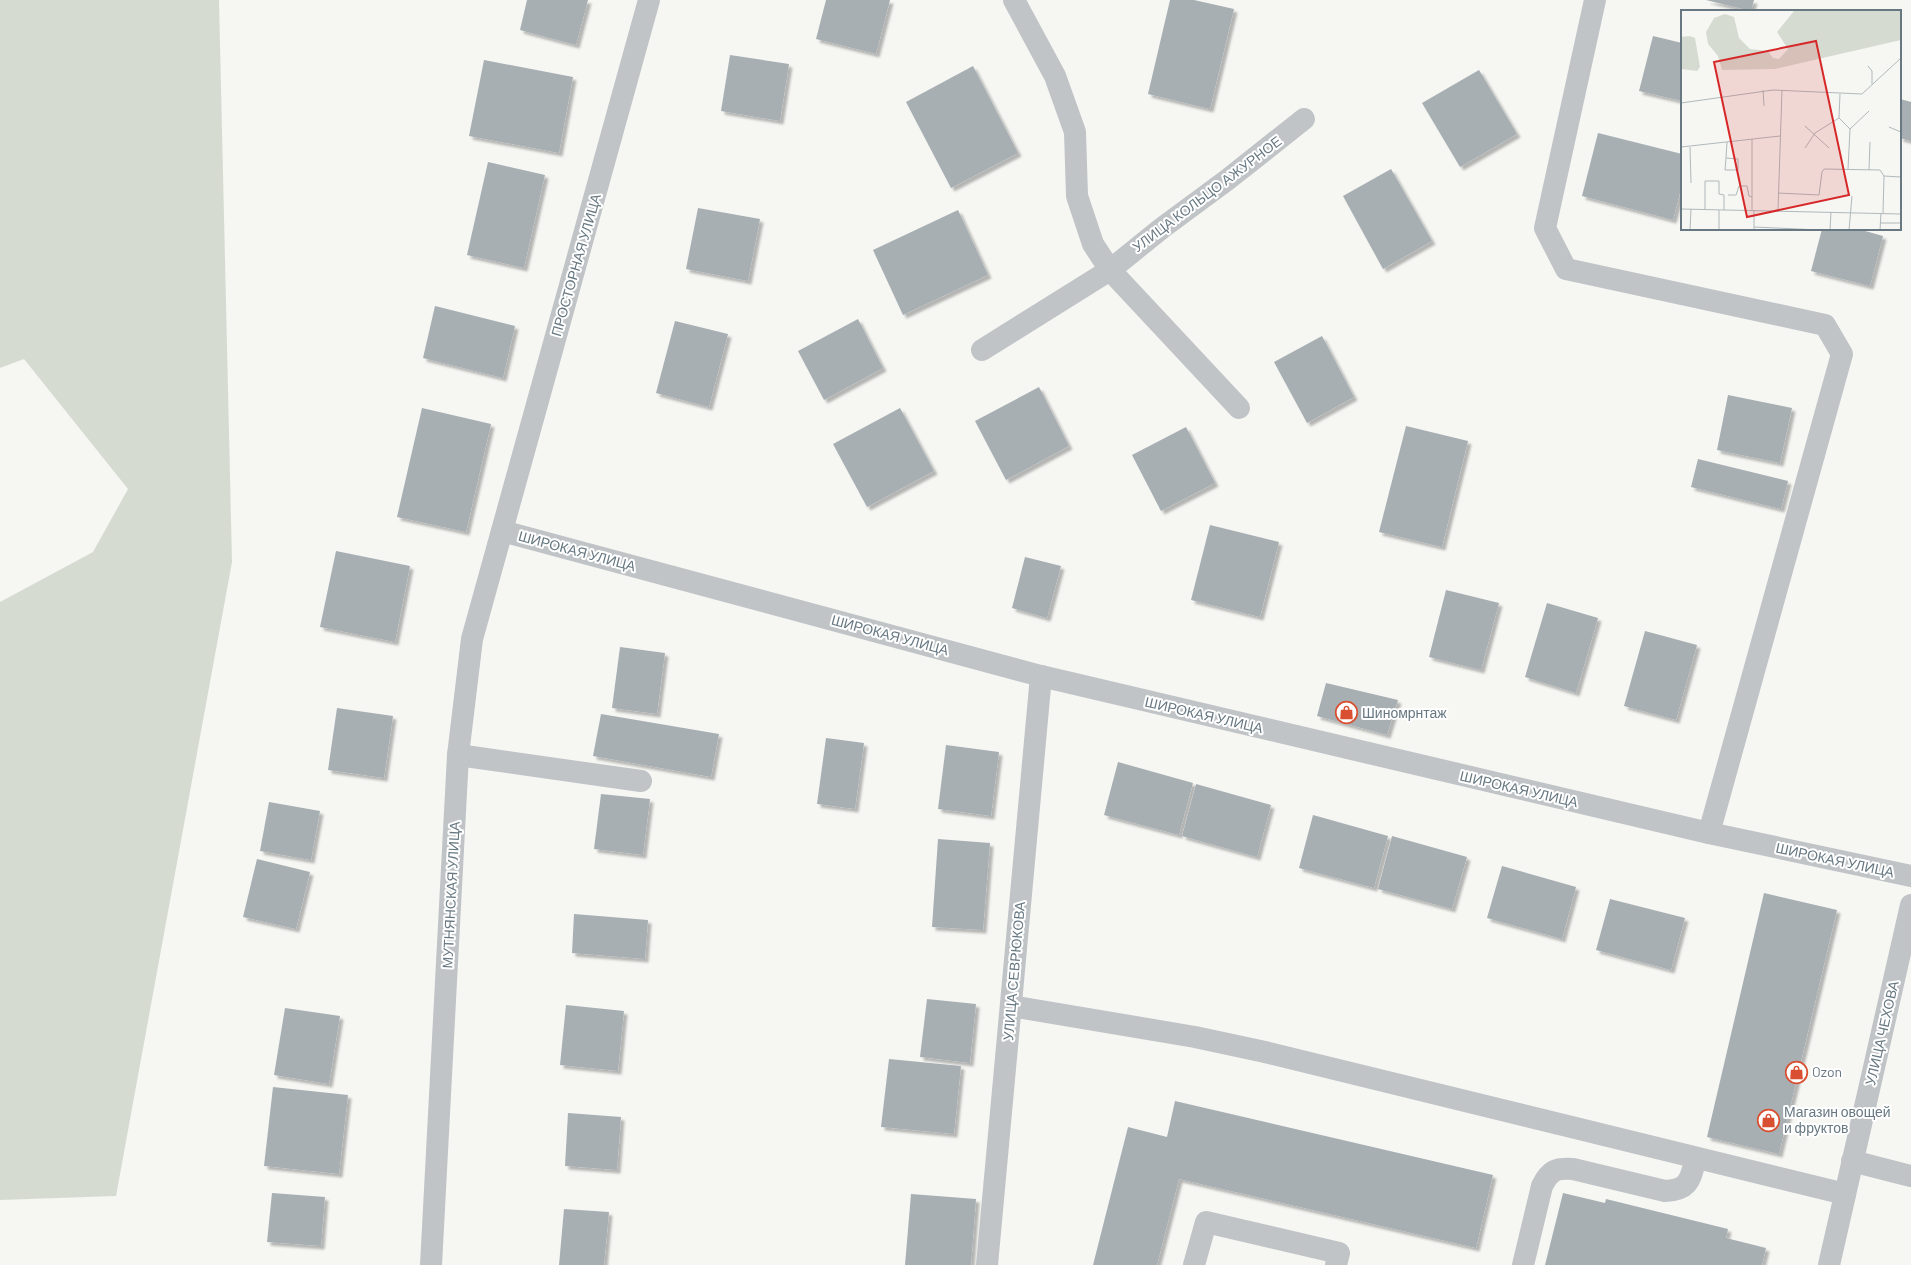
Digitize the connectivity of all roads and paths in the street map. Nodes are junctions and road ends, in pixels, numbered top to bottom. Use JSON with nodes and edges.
{"nodes":[{"id":1,"x":649,"y":0,"type":"edge"},
{"id":2,"x":1014,"y":0,"type":"edge"},
{"id":3,"x":1595,"y":0,"type":"edge"},
{"id":4,"x":1304,"y":119,"type":"dead end"},
{"id":5,"x":1110,"y":270,"type":"junction"},
{"id":6,"x":982,"y":350,"type":"dead end"},
{"id":7,"x":1239,"y":408,"type":"dead end"},
{"id":8,"x":502,"y":530,"type":"junction"},
{"id":9,"x":1041,"y":676,"type":"junction"},
{"id":10,"x":458,"y":755,"type":"junction"},
{"id":11,"x":641,"y":781,"type":"dead end"},
{"id":12,"x":1709,"y":834,"type":"junction"},
{"id":13,"x":1911,"y":876,"type":"edge"},
{"id":14,"x":1911,"y":905,"type":"edge"},
{"id":15,"x":1011,"y":1006,"type":"junction"},
{"id":16,"x":1696,"y":1158,"type":"junction"},
{"id":17,"x":1852,"y":1161,"type":"junction"},
{"id":18,"x":1911,"y":1176,"type":"edge"},
{"id":19,"x":1844,"y":1194,"type":"junction"},
{"id":20,"x":431,"y":1265,"type":"edge"},
{"id":21,"x":987,"y":1265,"type":"edge"},
{"id":22,"x":1194,"y":1265,"type":"edge"},
{"id":23,"x":1336,"y":1265,"type":"edge"},
{"id":24,"x":1523,"y":1265,"type":"edge"},
{"id":25,"x":1828,"y":1265,"type":"edge"}],
"edges":[{"from":1,"to":8,"type":"street","name":"ПРОСТОРНАЯ УЛИЦА"},
{"from":2,"to":5,"type":"street"},
{"from":3,"to":12,"type":"street"},
{"from":4,"to":5,"type":"street","name":"УЛИЦА КОЛЬЦО АЖУРНОЕ"},
{"from":5,"to":6,"type":"street","name":"УЛИЦА КОЛЬЦО АЖУРНОЕ"},
{"from":5,"to":7,"type":"street"},
{"from":8,"to":9,"type":"street","name":"ШИРОКАЯ УЛИЦА"},
{"from":8,"to":10,"type":"street","name":"МУТНЯНСКАЯ УЛИЦА"},
{"from":9,"to":12,"type":"street","name":"ШИРОКАЯ УЛИЦА"},
{"from":9,"to":15,"type":"street","name":"УЛИЦА СЕВРЮКОВА"},
{"from":10,"to":11,"type":"street"},
{"from":10,"to":20,"type":"street","name":"МУТНЯНСКАЯ УЛИЦА"},
{"from":12,"to":13,"type":"street","name":"ШИРОКАЯ УЛИЦА"},
{"from":14,"to":17,"type":"street","name":"УЛИЦА ЧЕХОВА"},
{"from":15,"to":16,"type":"street"},
{"from":15,"to":21,"type":"street","name":"УЛИЦА СЕВРЮКОВА"},
{"from":16,"to":19,"type":"street"},
{"from":16,"to":24,"type":"street"},
{"from":17,"to":18,"type":"street"},
{"from":17,"to":19,"type":"street","name":"УЛИЦА ЧЕХОВА"},
{"from":19,"to":25,"type":"street","name":"УЛИЦА ЧЕХОВА"},
{"from":22,"to":23,"type":"street"}]}
